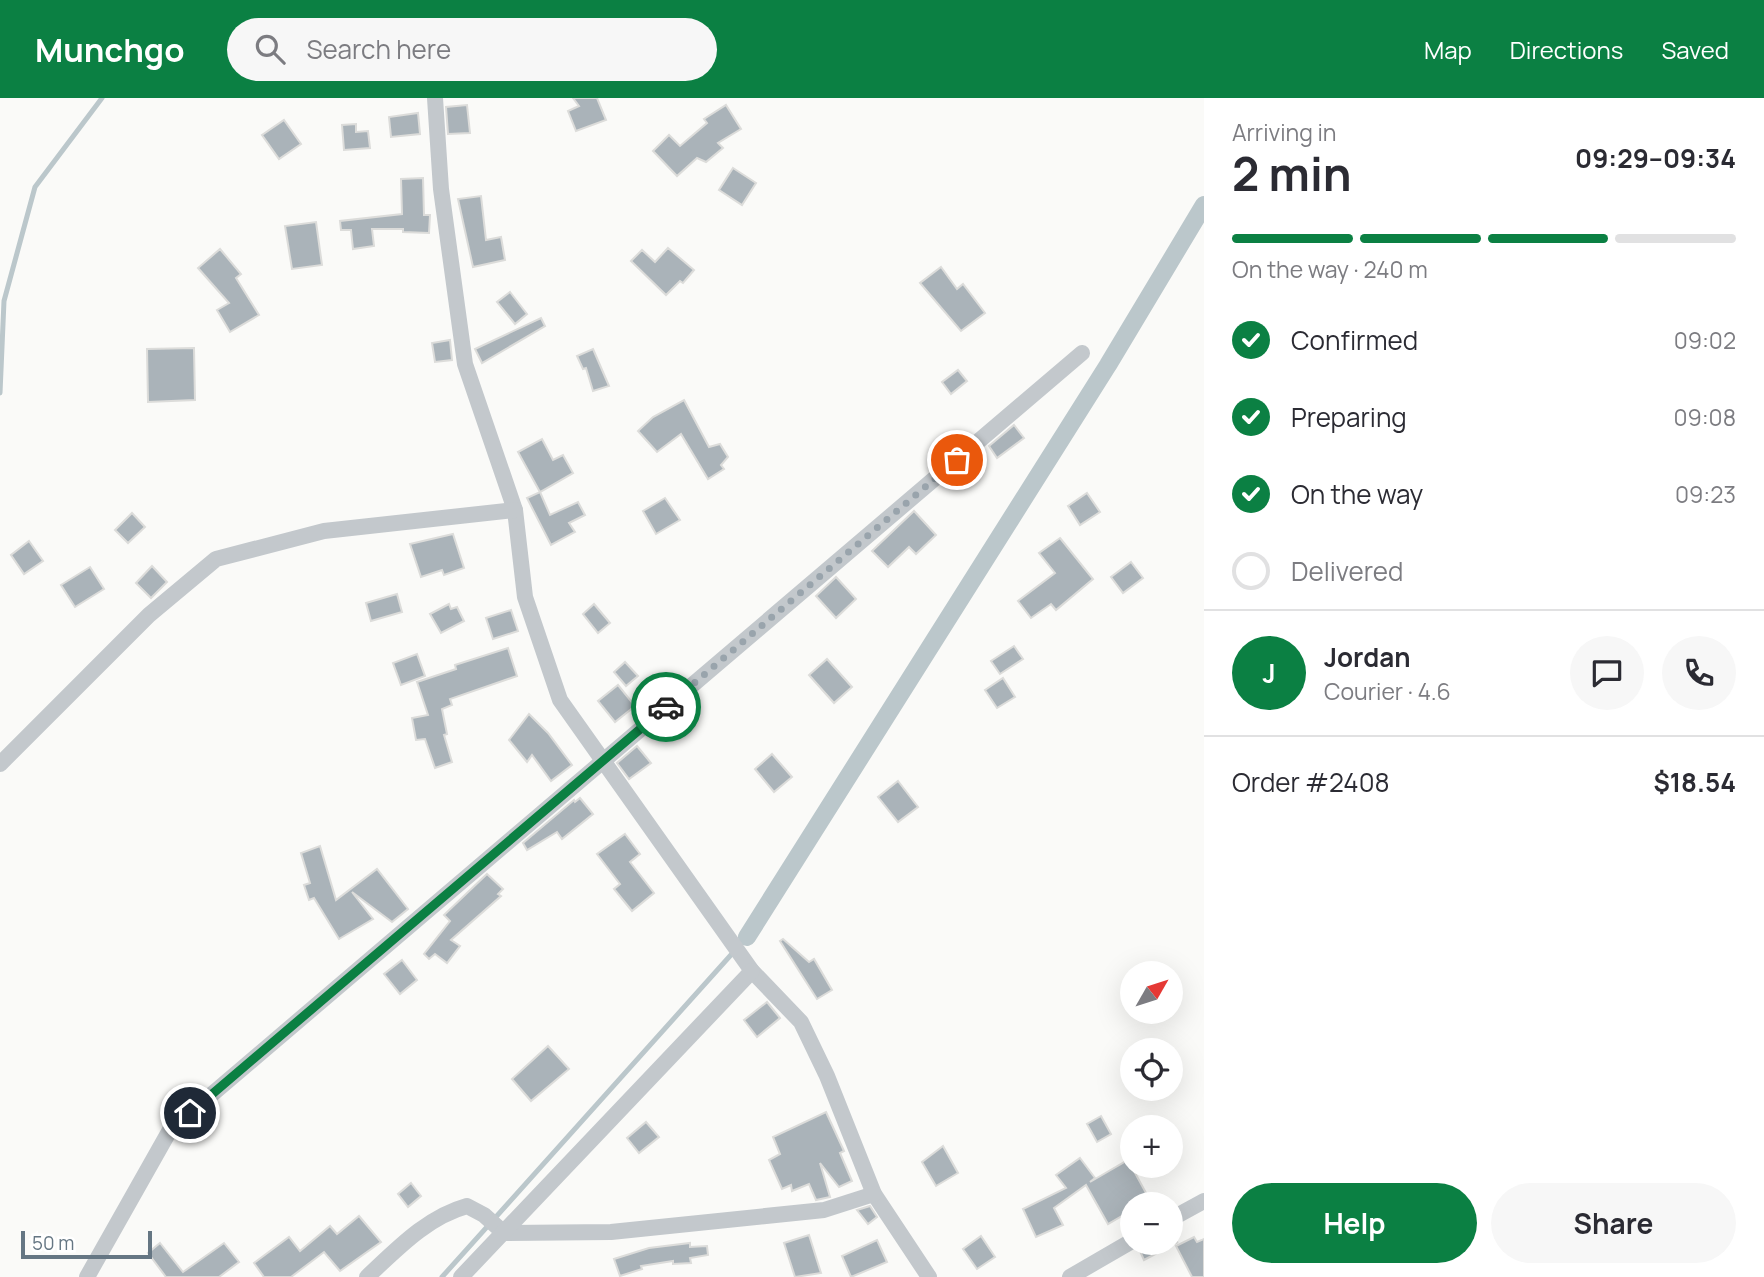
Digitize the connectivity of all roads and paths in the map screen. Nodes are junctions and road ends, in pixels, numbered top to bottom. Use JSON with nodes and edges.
{"nodes":[{"id":1,"x":435,"y":98,"type":"edge"},
{"id":2,"x":1082,"y":353,"type":"dead end"},
{"id":3,"x":515,"y":510,"type":"junction"},
{"id":4,"x":601,"y":762,"type":"junction"},
{"id":5,"x":0,"y":764,"type":"edge"},
{"id":6,"x":752,"y":971,"type":"junction"},
{"id":7,"x":874,"y":1194,"type":"junction"},
{"id":8,"x":1204,"y":1200,"type":"edge"},
{"id":9,"x":1183,"y":1212,"type":"edge"},
{"id":10,"x":496,"y":1226,"type":"junction"},
{"id":11,"x":1120,"y":1248,"type":"edge"},
{"id":12,"x":87,"y":1277,"type":"edge"},
{"id":13,"x":367,"y":1277,"type":"edge"},
{"id":14,"x":461,"y":1277,"type":"edge"},
{"id":15,"x":929,"y":1277,"type":"edge"},
{"id":16,"x":1070,"y":1277,"type":"edge"}],
"edges":[{"from":1,"to":3,"type":"street"},
{"from":2,"to":4,"type":"street"},
{"from":3,"to":4,"type":"street"},
{"from":3,"to":5,"type":"street"},
{"from":4,"to":6,"type":"street"},
{"from":4,"to":12,"type":"street"},
{"from":6,"to":7,"type":"street"},
{"from":6,"to":10,"type":"street"},
{"from":7,"to":10,"type":"street"},
{"from":7,"to":15,"type":"street"},
{"from":8,"to":9,"type":"street"},
{"from":10,"to":13,"type":"street"},
{"from":10,"to":14,"type":"street"},
{"from":11,"to":16,"type":"street"}]}
